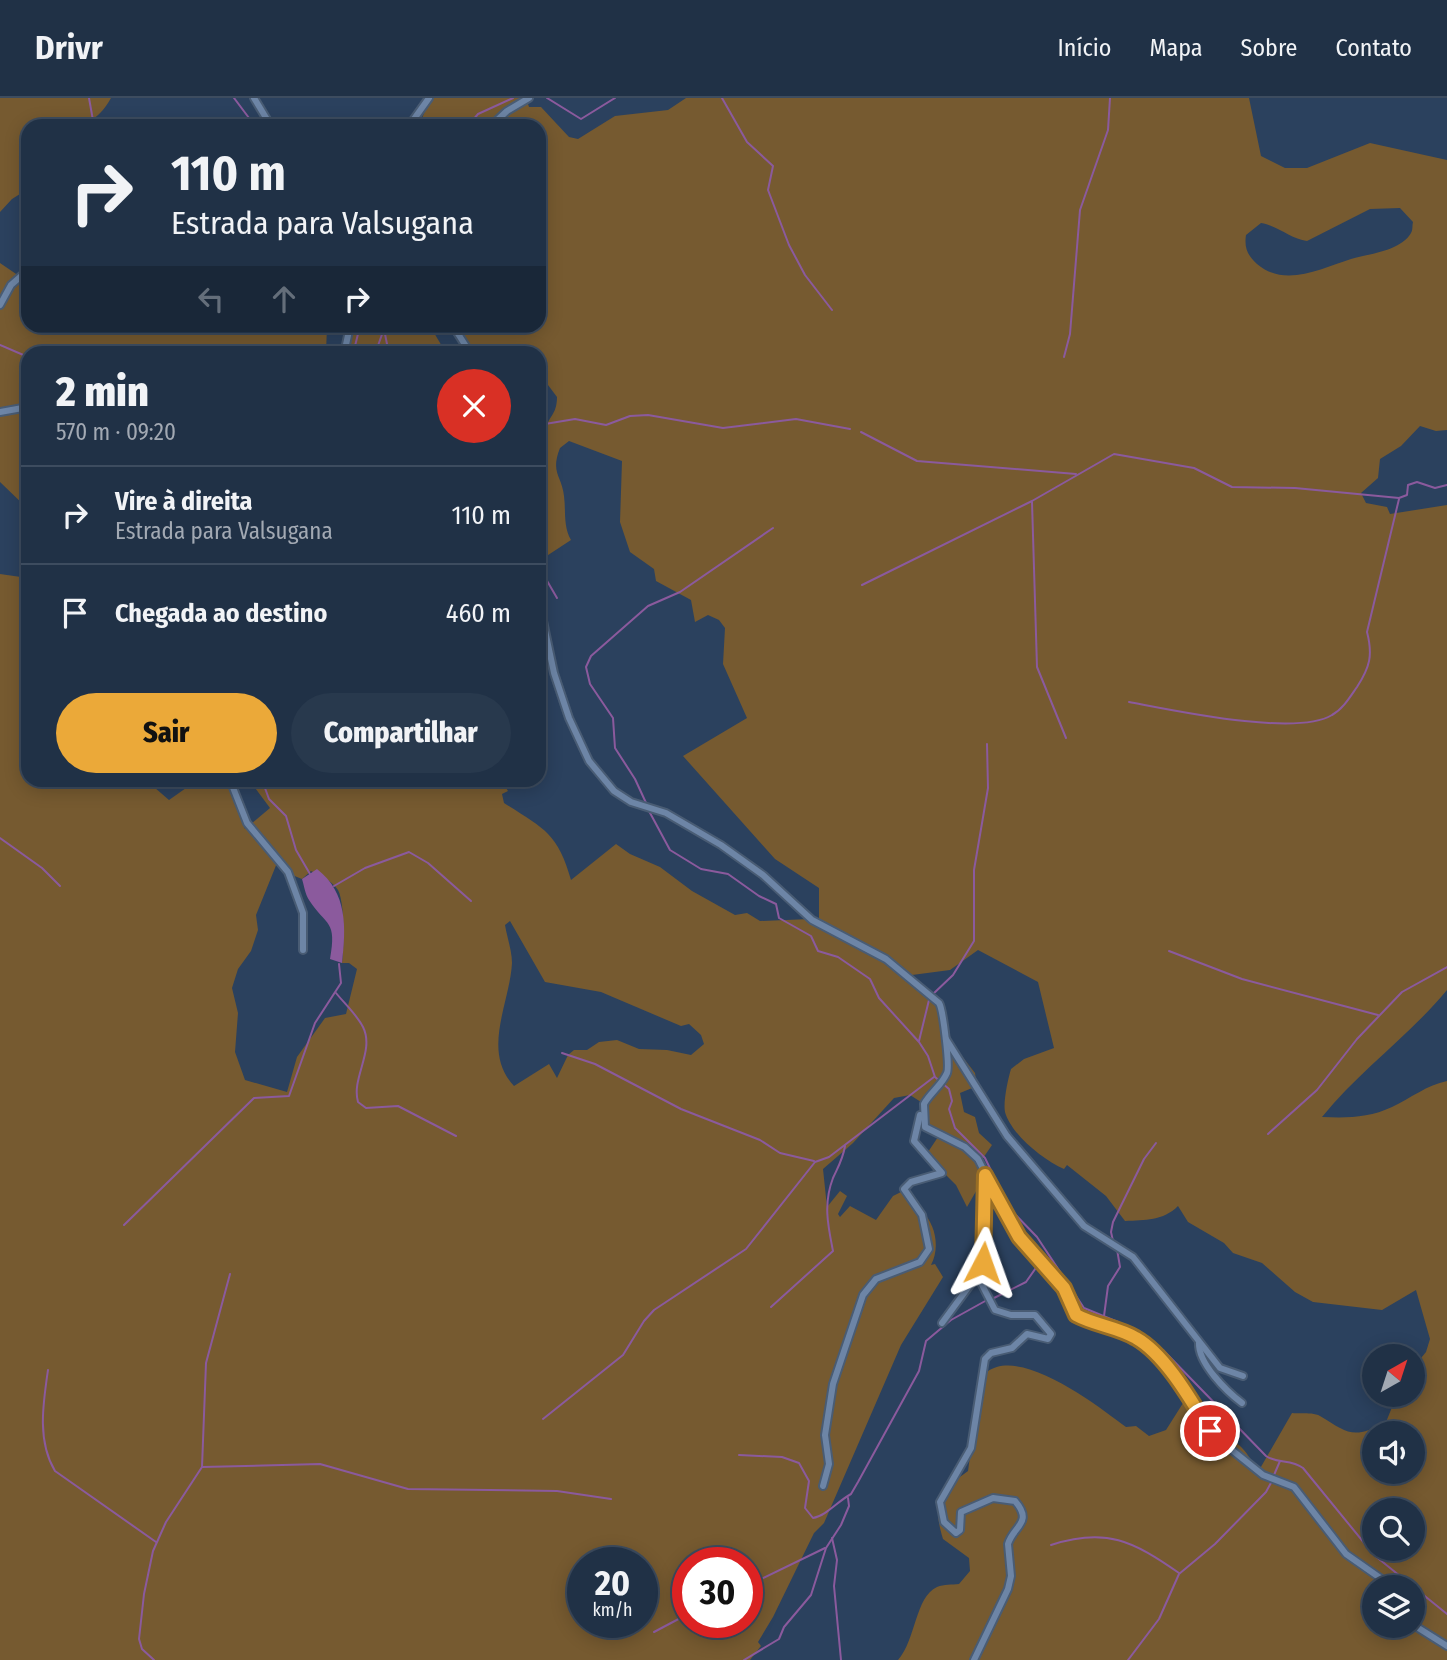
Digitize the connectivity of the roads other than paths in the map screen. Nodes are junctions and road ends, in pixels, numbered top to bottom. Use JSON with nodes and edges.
{"nodes":[{"id":1,"x":254,"y":98,"type":"edge"},
{"id":2,"x":429,"y":98,"type":"edge"},
{"id":3,"x":529,"y":98,"type":"edge"},
{"id":4,"x":267,"y":119,"type":"edge"},
{"id":5,"x":414,"y":119,"type":"edge"},
{"id":6,"x":498,"y":119,"type":"edge"},
{"id":7,"x":21,"y":275,"type":"edge"},
{"id":8,"x":0,"y":305,"type":"edge"},
{"id":9,"x":21,"y":408,"type":"edge"},
{"id":10,"x":0,"y":412,"type":"edge"},
{"id":11,"x":546,"y":635,"type":"edge"},
{"id":12,"x":233,"y":787,"type":"edge"},
{"id":13,"x":303,"y":950,"type":"dead end"},
{"id":14,"x":943,"y":1034,"type":"junction"},
{"id":15,"x":921,"y":1110,"type":"junction"},
{"id":16,"x":985,"y":1175,"type":"junction"},
{"id":17,"x":978,"y":1277,"type":"junction"},
{"id":18,"x":942,"y":1323,"type":"dead end"},
{"id":19,"x":1199,"y":1343,"type":"junction"},
{"id":20,"x":1243,"y":1376,"type":"dead end"},
{"id":21,"x":1242,"y":1403,"type":"dead end"},
{"id":22,"x":823,"y":1486,"type":"dead end"},
{"id":23,"x":1376,"y":1575,"type":"edge"},
{"id":24,"x":1425,"y":1632,"type":"edge"},
{"id":25,"x":1447,"y":1646,"type":"edge"},
{"id":26,"x":974,"y":1660,"type":"edge"}],
"edges":[{"from":1,"to":4,"type":"street"},
{"from":2,"to":5,"type":"street"},
{"from":3,"to":6,"type":"street"},
{"from":7,"to":8,"type":"street"},
{"from":9,"to":10,"type":"street"},
{"from":11,"to":14,"type":"street"},
{"from":12,"to":13,"type":"street"},
{"from":14,"to":15,"type":"street"},
{"from":14,"to":19,"type":"street"},
{"from":15,"to":16,"type":"street"},
{"from":15,"to":22,"type":"street"},
{"from":16,"to":17,"type":"street"},
{"from":16,"to":23,"type":"street"},
{"from":17,"to":18,"type":"street"},
{"from":17,"to":26,"type":"street"},
{"from":19,"to":20,"type":"street"},
{"from":19,"to":21,"type":"street"},
{"from":24,"to":25,"type":"street"}]}
